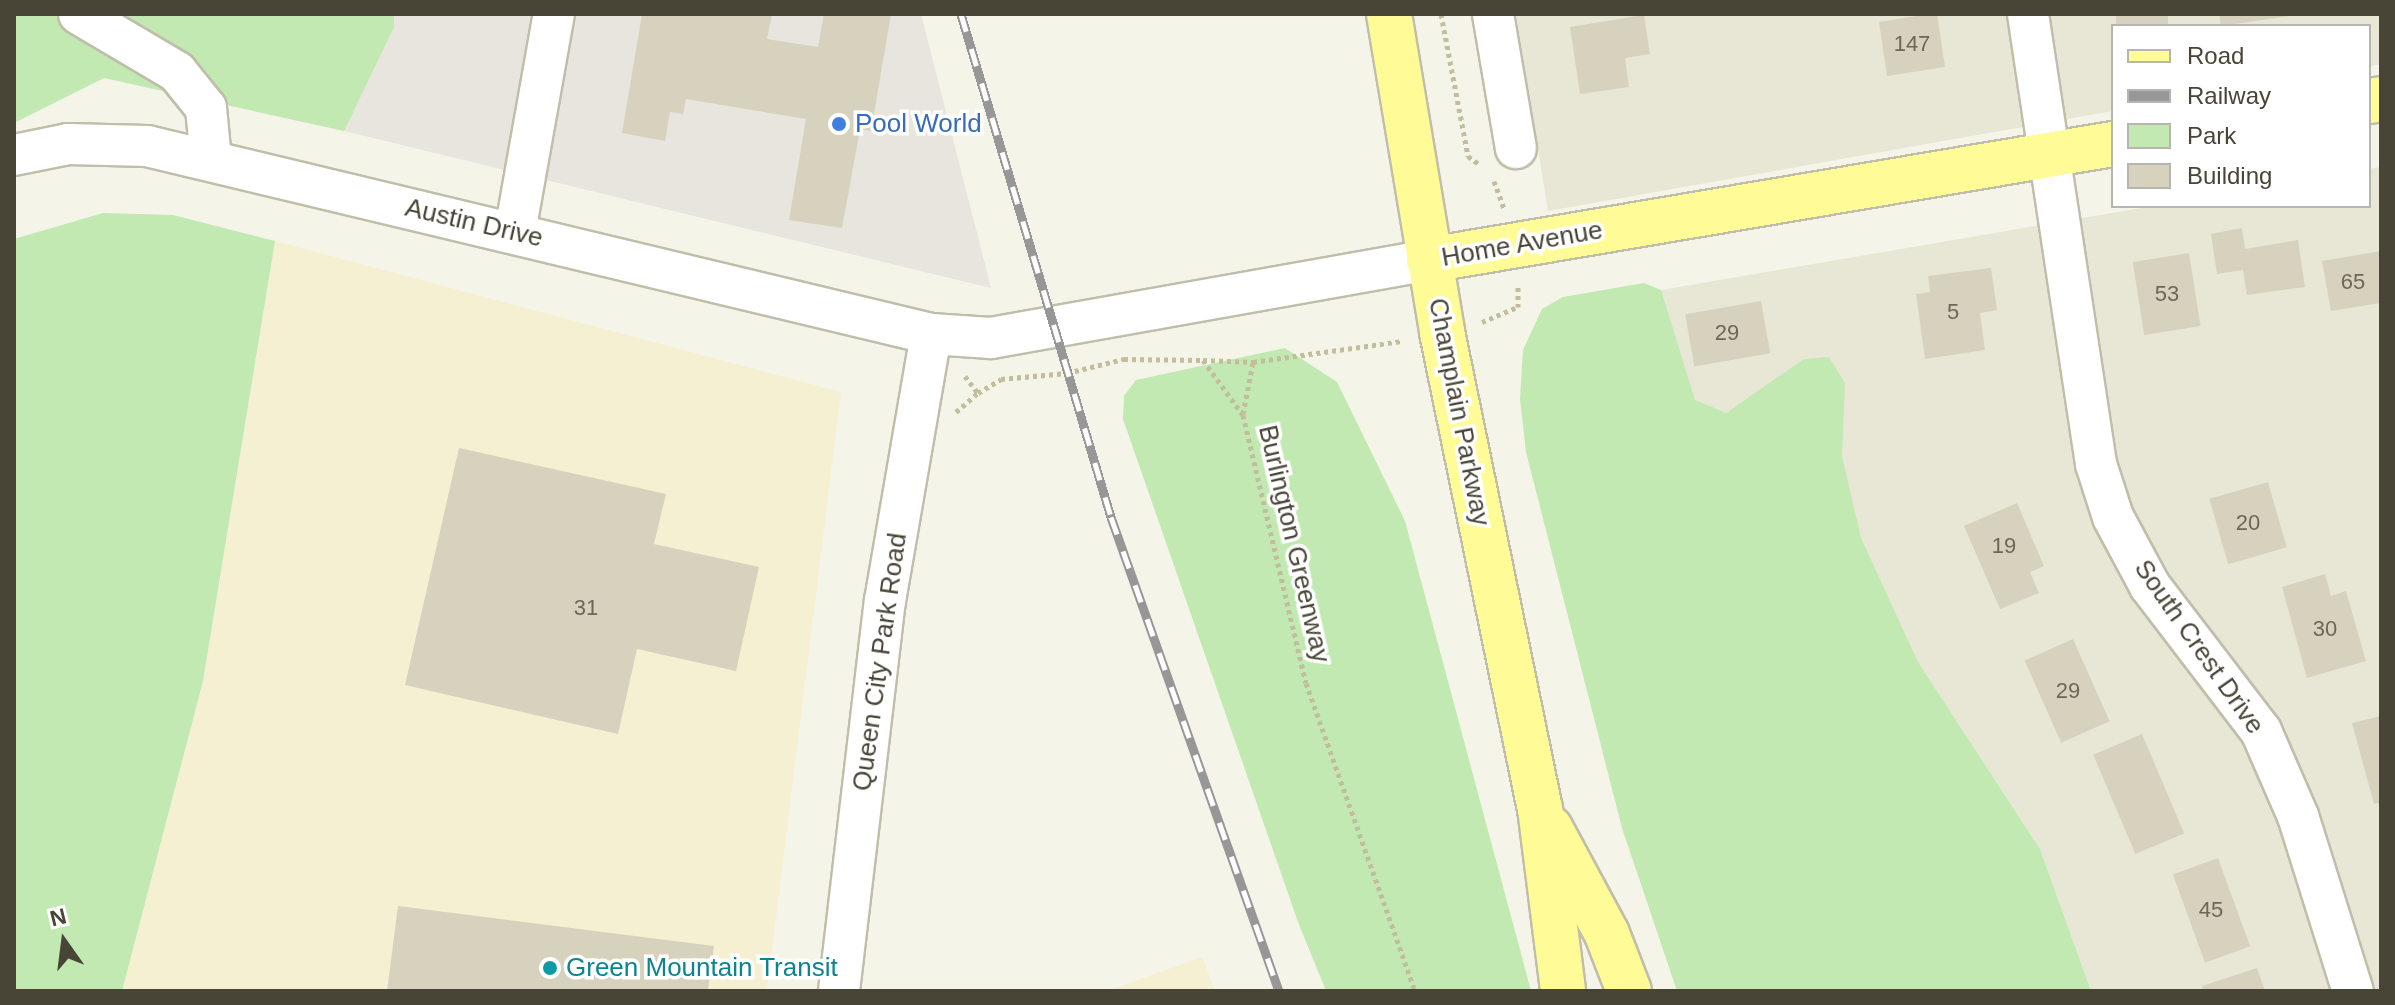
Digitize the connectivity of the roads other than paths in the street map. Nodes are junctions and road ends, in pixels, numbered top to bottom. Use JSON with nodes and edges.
{"nodes":[{"id":1,"x":79,"y":14,"type":"edge"},
{"id":2,"x":554,"y":14,"type":"edge"},
{"id":3,"x":1389,"y":14,"type":"edge"},
{"id":4,"x":1493,"y":14,"type":"edge"},
{"id":5,"x":2028,"y":14,"type":"edge"},
{"id":6,"x":2111,"y":144,"type":"edge"},
{"id":7,"x":1516,"y":148,"type":"dead end"},
{"id":8,"x":14,"y":155,"type":"edge"},
{"id":9,"x":2052,"y":155,"type":"junction"},
{"id":10,"x":211,"y":160,"type":"junction"},
{"id":11,"x":515,"y":232,"type":"junction"},
{"id":12,"x":1429,"y":260,"type":"junction"},
{"id":13,"x":931,"y":334,"type":"junction"},
{"id":14,"x":1540,"y":808,"type":"junction"},
{"id":15,"x":839,"y":991,"type":"edge"},
{"id":16,"x":1563,"y":991,"type":"edge"},
{"id":17,"x":1629,"y":991,"type":"edge"},
{"id":18,"x":2353,"y":991,"type":"edge"}],
"edges":[{"from":1,"to":10,"type":"street"},
{"from":2,"to":11,"type":"street"},
{"from":3,"to":12,"type":"main road","name":"Champlain Parkway"},
{"from":4,"to":7,"type":"street"},
{"from":5,"to":9,"type":"street","name":"South Crest Drive"},
{"from":6,"to":9,"type":"main road","name":"Home Avenue"},
{"from":8,"to":10,"type":"street","name":"Austin Drive"},
{"from":9,"to":12,"type":"main road","name":"Home Avenue"},
{"from":9,"to":18,"type":"street","name":"South Crest Drive"},
{"from":10,"to":11,"type":"street","name":"Austin Drive"},
{"from":11,"to":13,"type":"street","name":"Austin Drive"},
{"from":12,"to":13,"type":"street","name":"Home Avenue"},
{"from":12,"to":14,"type":"main road","name":"Champlain Parkway"},
{"from":13,"to":15,"type":"street","name":"Queen City Park Road"},
{"from":14,"to":16,"type":"main road","name":"Champlain Parkway"},
{"from":14,"to":17,"type":"main road","name":"Champlain Parkway"}]}
